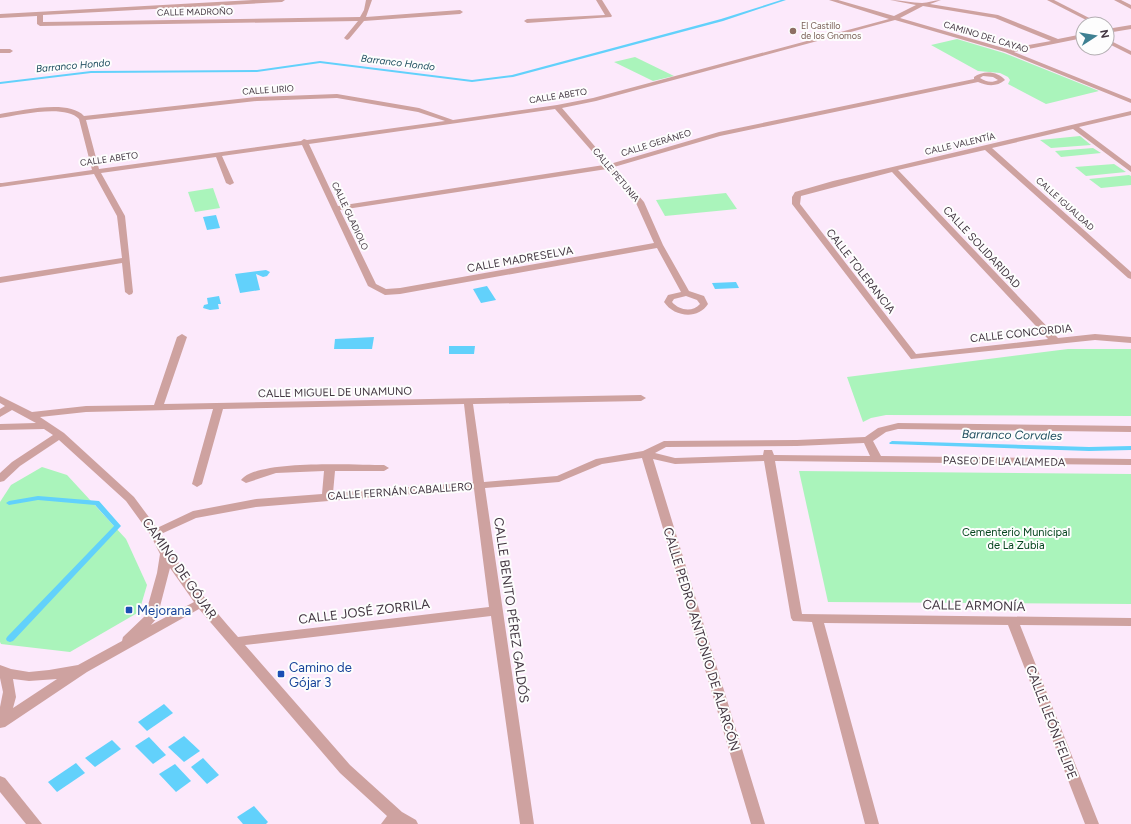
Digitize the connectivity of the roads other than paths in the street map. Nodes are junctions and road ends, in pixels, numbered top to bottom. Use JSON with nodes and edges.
{"nodes":[{"id":1,"x":282,"y":0,"type":"edge"},
{"id":2,"x":369,"y":0,"type":"edge"},
{"id":3,"x":599,"y":0,"type":"edge"},
{"id":4,"x":832,"y":0,"type":"edge"},
{"id":5,"x":893,"y":0,"type":"edge"},
{"id":6,"x":938,"y":0,"type":"edge"},
{"id":7,"x":1050,"y":0,"type":"edge"},
{"id":8,"x":1117,"y":0,"type":"edge"},
{"id":9,"x":921,"y":5,"type":"junction"},
{"id":10,"x":1131,"y":7,"type":"edge"},
{"id":11,"x":460,"y":12,"type":"dead end"},
{"id":12,"x":40,"y":14,"type":"junction"},
{"id":13,"x":0,"y":16,"type":"edge"},
{"id":14,"x":1082,"y":16,"type":"edge"},
{"id":15,"x":362,"y":19,"type":"junction"},
{"id":16,"x":894,"y":19,"type":"junction"},
{"id":17,"x":527,"y":21,"type":"dead end"},
{"id":18,"x":1131,"y":27,"type":"edge"},
{"id":19,"x":1115,"y":29,"type":"edge"},
{"id":20,"x":347,"y":38,"type":"dead end"},
{"id":21,"x":1075,"y":38,"type":"edge"},
{"id":22,"x":1057,"y":41,"type":"junction"},
{"id":23,"x":1115,"y":45,"type":"edge"},
{"id":24,"x":0,"y":51,"type":"edge"},
{"id":25,"x":10,"y":51,"type":"dead end"},
{"id":26,"x":1007,"y":51,"type":"junction"},
{"id":27,"x":1131,"y":53,"type":"edge"},
{"id":28,"x":979,"y":80,"type":"dead end"},
{"id":29,"x":1131,"y":102,"type":"edge"},
{"id":30,"x":557,"y":107,"type":"junction"},
{"id":31,"x":1131,"y":113,"type":"edge"},
{"id":32,"x":0,"y":116,"type":"edge"},
{"id":33,"x":82,"y":118,"type":"junction"},
{"id":34,"x":454,"y":121,"type":"junction"},
{"id":35,"x":1074,"y":126,"type":"junction"},
{"id":36,"x":304,"y":142,"type":"junction"},
{"id":37,"x":986,"y":147,"type":"junction"},
{"id":38,"x":218,"y":154,"type":"junction"},
{"id":39,"x":610,"y":166,"type":"junction"},
{"id":40,"x":893,"y":169,"type":"junction"},
{"id":41,"x":1131,"y":170,"type":"edge"},
{"id":42,"x":96,"y":171,"type":"junction"},
{"id":43,"x":230,"y":183,"type":"dead end"},
{"id":44,"x":2,"y":184,"type":"dead end"},
{"id":45,"x":796,"y":197,"type":"joint"},
{"id":46,"x":335,"y":209,"type":"junction"},
{"id":47,"x":659,"y":245,"type":"junction"},
{"id":48,"x":126,"y":260,"type":"junction"},
{"id":49,"x":1131,"y":276,"type":"edge"},
{"id":50,"x":0,"y":280,"type":"edge"},
{"id":51,"x":130,"y":292,"type":"dead end"},
{"id":52,"x":385,"y":292,"type":"joint"},
{"id":53,"x":686,"y":293,"type":"dead end"},
{"id":54,"x":182,"y":337,"type":"dead end"},
{"id":55,"x":1131,"y":340,"type":"edge"},
{"id":56,"x":1055,"y":341,"type":"junction"},
{"id":57,"x":914,"y":357,"type":"joint"},
{"id":58,"x":641,"y":398,"type":"dead end"},
{"id":59,"x":0,"y":399,"type":"edge"},
{"id":60,"x":468,"y":401,"type":"junction"},
{"id":61,"x":12,"y":405,"type":"junction"},
{"id":62,"x":219,"y":407,"type":"junction"},
{"id":63,"x":158,"y":408,"type":"junction"},
{"id":64,"x":0,"y":414,"type":"edge"},
{"id":65,"x":30,"y":415,"type":"junction"},
{"id":66,"x":48,"y":426,"type":"junction"},
{"id":67,"x":0,"y":427,"type":"edge"},
{"id":68,"x":1131,"y":429,"type":"edge"},
{"id":69,"x":60,"y":435,"type":"junction"},
{"id":70,"x":867,"y":440,"type":"junction"},
{"id":71,"x":766,"y":443,"type":"junction"},
{"id":72,"x":646,"y":454,"type":"junction"},
{"id":73,"x":768,"y":458,"type":"junction"},
{"id":74,"x":878,"y":460,"type":"junction"},
{"id":75,"x":1131,"y":462,"type":"edge"},
{"id":76,"x":330,"y":468,"type":"junction"},
{"id":77,"x":384,"y":468,"type":"dead end"},
{"id":78,"x":0,"y":479,"type":"edge"},
{"id":79,"x":246,"y":480,"type":"dead end"},
{"id":80,"x":197,"y":484,"type":"dead end"},
{"id":81,"x":480,"y":485,"type":"junction"},
{"id":82,"x":327,"y":497,"type":"junction"},
{"id":83,"x":155,"y":533,"type":"junction"},
{"id":84,"x":166,"y":554,"type":"junction"},
{"id":85,"x":201,"y":603,"type":"junction"},
{"id":86,"x":496,"y":610,"type":"junction"},
{"id":87,"x":817,"y":618,"type":"junction"},
{"id":88,"x":1012,"y":620,"type":"junction"},
{"id":89,"x":1131,"y":622,"type":"edge"},
{"id":90,"x":235,"y":642,"type":"junction"},
{"id":91,"x":113,"y":652,"type":"junction"},
{"id":92,"x":82,"y":669,"type":"junction"},
{"id":93,"x":3,"y":671,"type":"edge"},
{"id":94,"x":0,"y":721,"type":"edge"},
{"id":95,"x":0,"y":782,"type":"edge"},
{"id":96,"x":393,"y":820,"type":"edge"},
{"id":97,"x":35,"y":824,"type":"edge"},
{"id":98,"x":411,"y":824,"type":"edge"},
{"id":99,"x":528,"y":824,"type":"edge"},
{"id":100,"x":758,"y":824,"type":"edge"},
{"id":101,"x":872,"y":824,"type":"edge"},
{"id":102,"x":1092,"y":824,"type":"edge"}],
"edges":[{"from":1,"to":12,"type":"street"},
{"from":2,"to":15,"type":"street"},
{"from":3,"to":17,"type":"street"},
{"from":4,"to":16,"type":"street","name":"CAMINO DEL CAYAO"},
{"from":5,"to":9,"type":"street"},
{"from":6,"to":9,"type":"street","name":"CALLE ABETO"},
{"from":7,"to":14,"type":"street"},
{"from":8,"to":10,"type":"street"},
{"from":9,"to":16,"type":"street","name":"CALLE ABETO"},
{"from":9,"to":22,"type":"street"},
{"from":11,"to":15,"type":"street"},
{"from":12,"to":13,"type":"street"},
{"from":12,"to":15,"type":"street","name":"CALLE MADROÑO"},
{"from":15,"to":20,"type":"street"},
{"from":16,"to":26,"type":"street","name":"CAMINO DEL CAYAO"},
{"from":16,"to":30,"type":"street","name":"CALLE ABETO"},
{"from":18,"to":19,"type":"street"},
{"from":21,"to":22,"type":"street"},
{"from":22,"to":26,"type":"street"},
{"from":23,"to":27,"type":"street"},
{"from":24,"to":25,"type":"street"},
{"from":26,"to":29,"type":"street","name":"CAMINO DEL CAYAO"},
{"from":28,"to":39,"type":"street","name":"CALLE GERÁNEO"},
{"from":30,"to":34,"type":"street","name":"CALLE ABETO"},
{"from":30,"to":39,"type":"street","name":"CALLE PETUNIA"},
{"from":31,"to":35,"type":"street","name":"CALLE VALENTÍA"},
{"from":32,"to":33,"type":"street"},
{"from":33,"to":34,"type":"street","name":"CALLE LIRIO"},
{"from":33,"to":42,"type":"street"},
{"from":34,"to":36,"type":"street","name":"CALLE ABETO"},
{"from":35,"to":37,"type":"street","name":"CALLE VALENTÍA"},
{"from":35,"to":41,"type":"street"},
{"from":36,"to":38,"type":"street","name":"CALLE ABETO"},
{"from":36,"to":46,"type":"street","name":"CALLE GLADIOLO"},
{"from":37,"to":40,"type":"street","name":"CALLE VALENTÍA"},
{"from":37,"to":49,"type":"street","name":"CALLE IGUALDAD"},
{"from":38,"to":42,"type":"street","name":"CALLE ABETO"},
{"from":38,"to":43,"type":"street"},
{"from":39,"to":46,"type":"street","name":"CALLE GERÁNEO"},
{"from":39,"to":47,"type":"street","name":"CALLE PETUNIA"},
{"from":40,"to":45,"type":"street","name":"CALLE VALENTÍA"},
{"from":40,"to":56,"type":"street","name":"CALLE SOLIDARIDAD"},
{"from":42,"to":44,"type":"street","name":"CALLE ABETO"},
{"from":42,"to":48,"type":"street"},
{"from":45,"to":57,"type":"street","name":"CALLE TOLERANCIA"},
{"from":46,"to":52,"type":"street","name":"CALLE GLADIOLO"},
{"from":47,"to":52,"type":"street","name":"CALLE MADRESELVA"},
{"from":47,"to":53,"type":"street","name":"CALLE PETUNIA"},
{"from":48,"to":50,"type":"street"},
{"from":48,"to":51,"type":"street"},
{"from":54,"to":63,"type":"street"},
{"from":55,"to":56,"type":"street","name":"CALLE CONCORDIA"},
{"from":56,"to":57,"type":"street","name":"CALLE CONCORDIA"},
{"from":58,"to":60,"type":"street","name":"CALLE MIGUEL DE UNAMUNO"},
{"from":59,"to":61,"type":"street","name":"CAMINO DE GÓJAR"},
{"from":60,"to":62,"type":"street","name":"CALLE MIGUEL DE UNAMUNO"},
{"from":60,"to":81,"type":"street","name":"CALLE BENITO PÉREZ GALDÓS"},
{"from":61,"to":64,"type":"street"},
{"from":61,"to":65,"type":"street","name":"CAMINO DE GÓJAR"},
{"from":62,"to":63,"type":"street","name":"CALLE MIGUEL DE UNAMUNO"},
{"from":62,"to":80,"type":"street"},
{"from":63,"to":65,"type":"street","name":"CALLE MIGUEL DE UNAMUNO"},
{"from":65,"to":66,"type":"street","name":"CAMINO DE GÓJAR"},
{"from":66,"to":67,"type":"street"},
{"from":66,"to":69,"type":"street","name":"CAMINO DE GÓJAR"},
{"from":68,"to":70,"type":"street"},
{"from":69,"to":78,"type":"street"},
{"from":69,"to":83,"type":"street","name":"CAMINO DE GÓJAR"},
{"from":70,"to":71,"type":"street"},
{"from":70,"to":74,"type":"street"},
{"from":71,"to":72,"type":"street","name":"CALLE FERNÁN CABALLERO"},
{"from":71,"to":73,"type":"street"},
{"from":72,"to":73,"type":"street","name":"CALLE FERNÁN CABALLERO"},
{"from":72,"to":81,"type":"street","name":"CALLE FERNÁN CABALLERO"},
{"from":72,"to":100,"type":"street","name":"CALLE PEDRO ANTONIO DE ALARCÓN"},
{"from":73,"to":74,"type":"street","name":"PASEO DE LA ALAMEDA"},
{"from":73,"to":87,"type":"street","name":"CALLE ARMONÍA"},
{"from":74,"to":75,"type":"street","name":"PASEO DE LA ALAMEDA"},
{"from":76,"to":77,"type":"street"},
{"from":76,"to":79,"type":"street"},
{"from":76,"to":82,"type":"street"},
{"from":81,"to":82,"type":"street","name":"CALLE FERNÁN CABALLERO"},
{"from":81,"to":86,"type":"street","name":"CALLE BENITO PÉREZ GALDÓS"},
{"from":82,"to":83,"type":"street","name":"CALLE FERNÁN CABALLERO"},
{"from":83,"to":84,"type":"street","name":"CAMINO DE GÓJAR"},
{"from":84,"to":85,"type":"street","name":"CAMINO DE GÓJAR"},
{"from":84,"to":91,"type":"street"},
{"from":85,"to":90,"type":"street","name":"CAMINO DE GÓJAR"},
{"from":85,"to":91,"type":"street"},
{"from":86,"to":90,"type":"street","name":"CALLE JOSÉ ZORRILA"},
{"from":86,"to":99,"type":"street","name":"CALLE BENITO PÉREZ GALDÓS"},
{"from":87,"to":88,"type":"street","name":"CALLE ARMONÍA"},
{"from":87,"to":101,"type":"street"},
{"from":88,"to":89,"type":"street","name":"CALLE ARMONÍA"},
{"from":88,"to":102,"type":"street","name":"CALLE LEÓN FELIPE"},
{"from":90,"to":96,"type":"street","name":"CAMINO DE GÓJAR"},
{"from":91,"to":92,"type":"street"},
{"from":92,"to":93,"type":"street"},
{"from":92,"to":94,"type":"street"},
{"from":93,"to":94,"type":"street"},
{"from":95,"to":97,"type":"street"},
{"from":96,"to":98,"type":"street","name":"CAMINO DE GÓJAR"}]}
